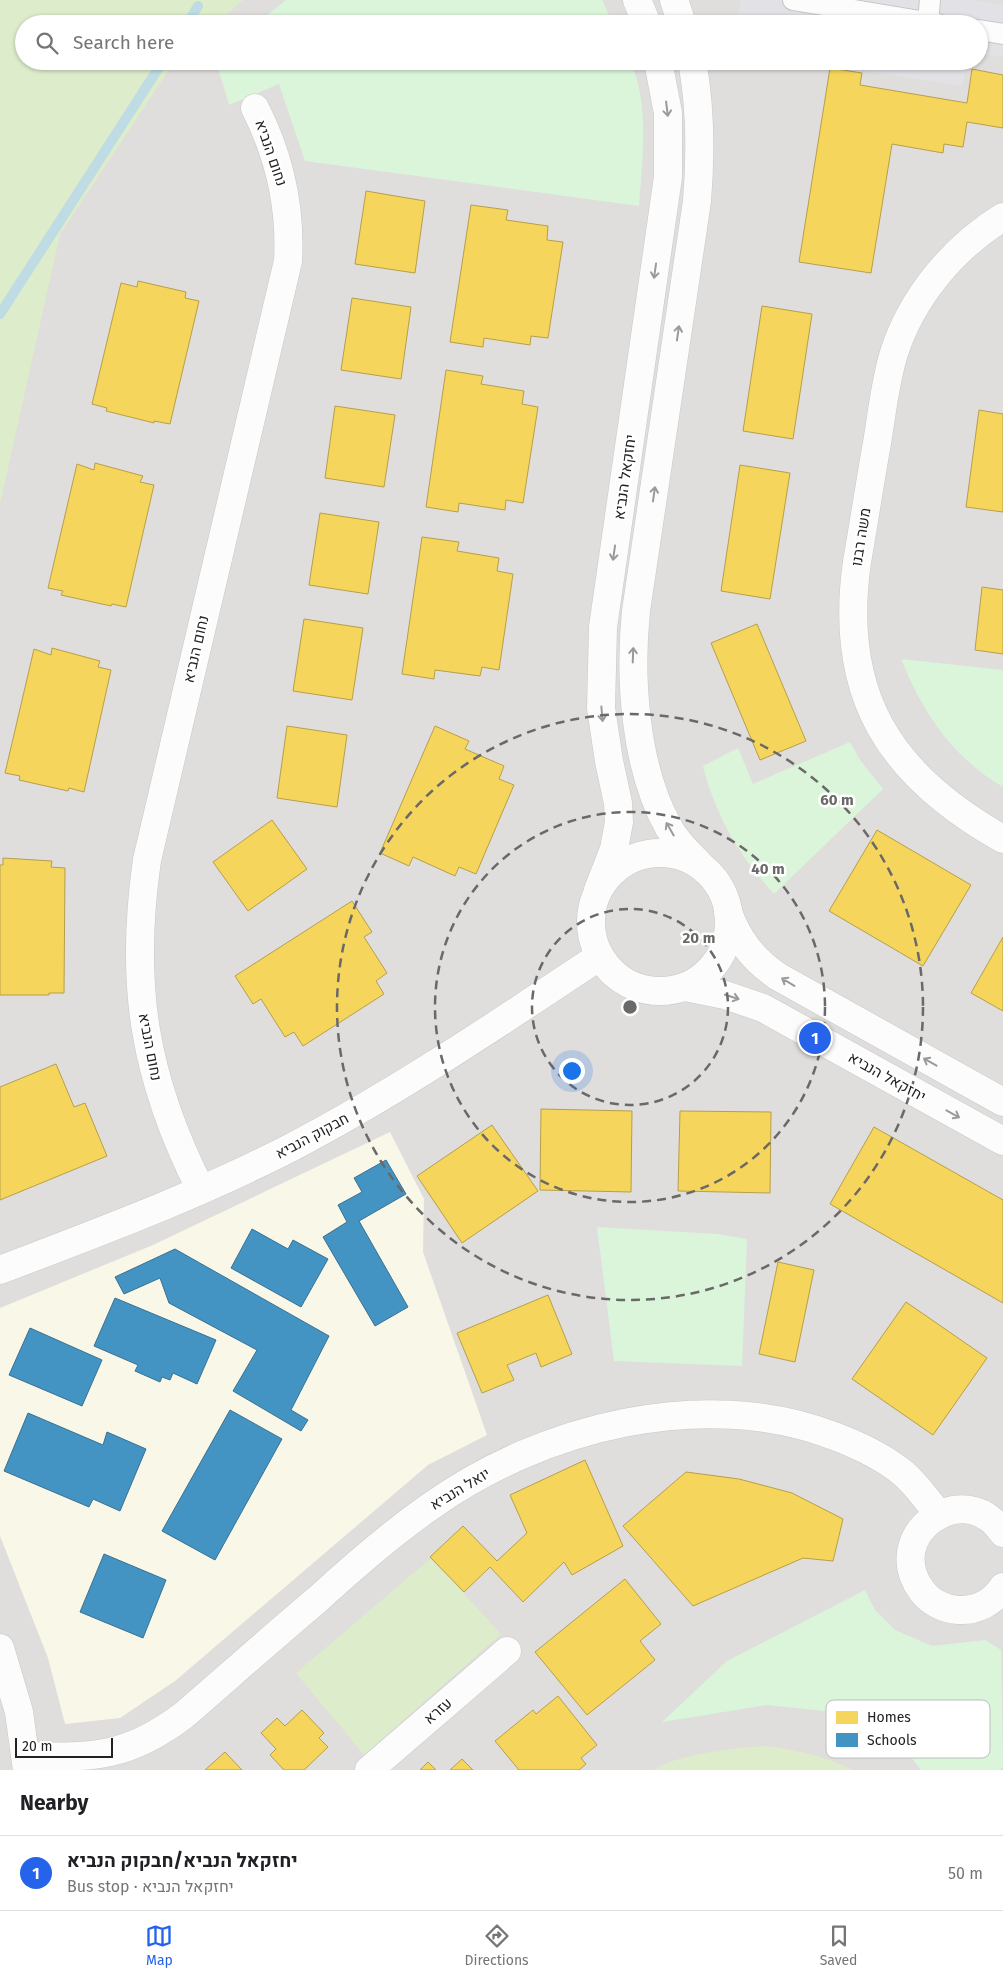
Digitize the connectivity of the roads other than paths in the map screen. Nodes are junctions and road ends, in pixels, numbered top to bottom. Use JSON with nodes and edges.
{"nodes":[{"id":1,"x":637,"y":0,"type":"edge"},
{"id":2,"x":674,"y":0,"type":"edge"},
{"id":3,"x":793,"y":0,"type":"edge"},
{"id":4,"x":930,"y":0,"type":"edge"},
{"id":5,"x":815,"y":2,"type":"edge"},
{"id":6,"x":643,"y":15,"type":"edge"},
{"id":7,"x":679,"y":15,"type":"edge"},
{"id":8,"x":888,"y":15,"type":"edge"},
{"id":9,"x":932,"y":15,"type":"edge"},
{"id":10,"x":988,"y":32,"type":"edge"},
{"id":11,"x":1003,"y":34,"type":"edge"},
{"id":12,"x":660,"y":70,"type":"edge"},
{"id":13,"x":694,"y":70,"type":"edge"},
{"id":14,"x":255,"y":108,"type":"dead end"},
{"id":15,"x":1003,"y":217,"type":"edge"},
{"id":16,"x":1003,"y":840,"type":"edge"},
{"id":17,"x":701,"y":866,"type":"junction"},
{"id":18,"x":598,"y":890,"type":"junction"},
{"id":19,"x":728,"y":912,"type":"junction"},
{"id":20,"x":600,"y":956,"type":"junction"},
{"id":21,"x":685,"y":987,"type":"junction"},
{"id":22,"x":1003,"y":1102,"type":"edge"},
{"id":23,"x":1003,"y":1141,"type":"edge"},
{"id":24,"x":201,"y":1190,"type":"junction"},
{"id":25,"x":0,"y":1270,"type":"edge"},
{"id":26,"x":939,"y":1514,"type":"junction"},
{"id":27,"x":1003,"y":1533,"type":"edge"},
{"id":28,"x":1002,"y":1590,"type":"edge"},
{"id":29,"x":0,"y":1648,"type":"edge"},
{"id":30,"x":507,"y":1651,"type":"dead end"},
{"id":31,"x":27,"y":1763,"type":"edge"},
{"id":32,"x":369,"y":1770,"type":"edge"}],
"edges":[{"from":1,"to":6,"type":"street"},
{"from":2,"to":7,"type":"street"},
{"from":3,"to":5,"type":"street"},
{"from":4,"to":9,"type":"street"},
{"from":5,"to":8,"type":"street"},
{"from":10,"to":11,"type":"street"},
{"from":12,"to":18,"type":"street","name":"יחזקאל הנביא","one_way":true},
{"from":17,"to":13,"type":"street","name":"יחזקאל הנביא","one_way":true},
{"from":14,"to":24,"type":"street","name":"נחום הנביא"},
{"from":15,"to":16,"type":"street","name":"משה רבנו"},
{"from":17,"to":18,"type":"street"},
{"from":17,"to":19,"type":"street"},
{"from":18,"to":20,"type":"street"},
{"from":19,"to":21,"type":"street"},
{"from":22,"to":19,"type":"street","one_way":true},
{"from":20,"to":21,"type":"street"},
{"from":20,"to":24,"type":"street","name":"חבקוק הנביא"},
{"from":21,"to":23,"type":"street","name":"יחזקאל הנביא","one_way":true},
{"from":24,"to":25,"type":"street","name":"חבקוק הנביא"},
{"from":26,"to":27,"type":"street"},
{"from":26,"to":28,"type":"street"},
{"from":26,"to":31,"type":"street","name":"יואל הנביא"},
{"from":29,"to":31,"type":"street"},
{"from":30,"to":32,"type":"street","name":"עזרא"}]}
